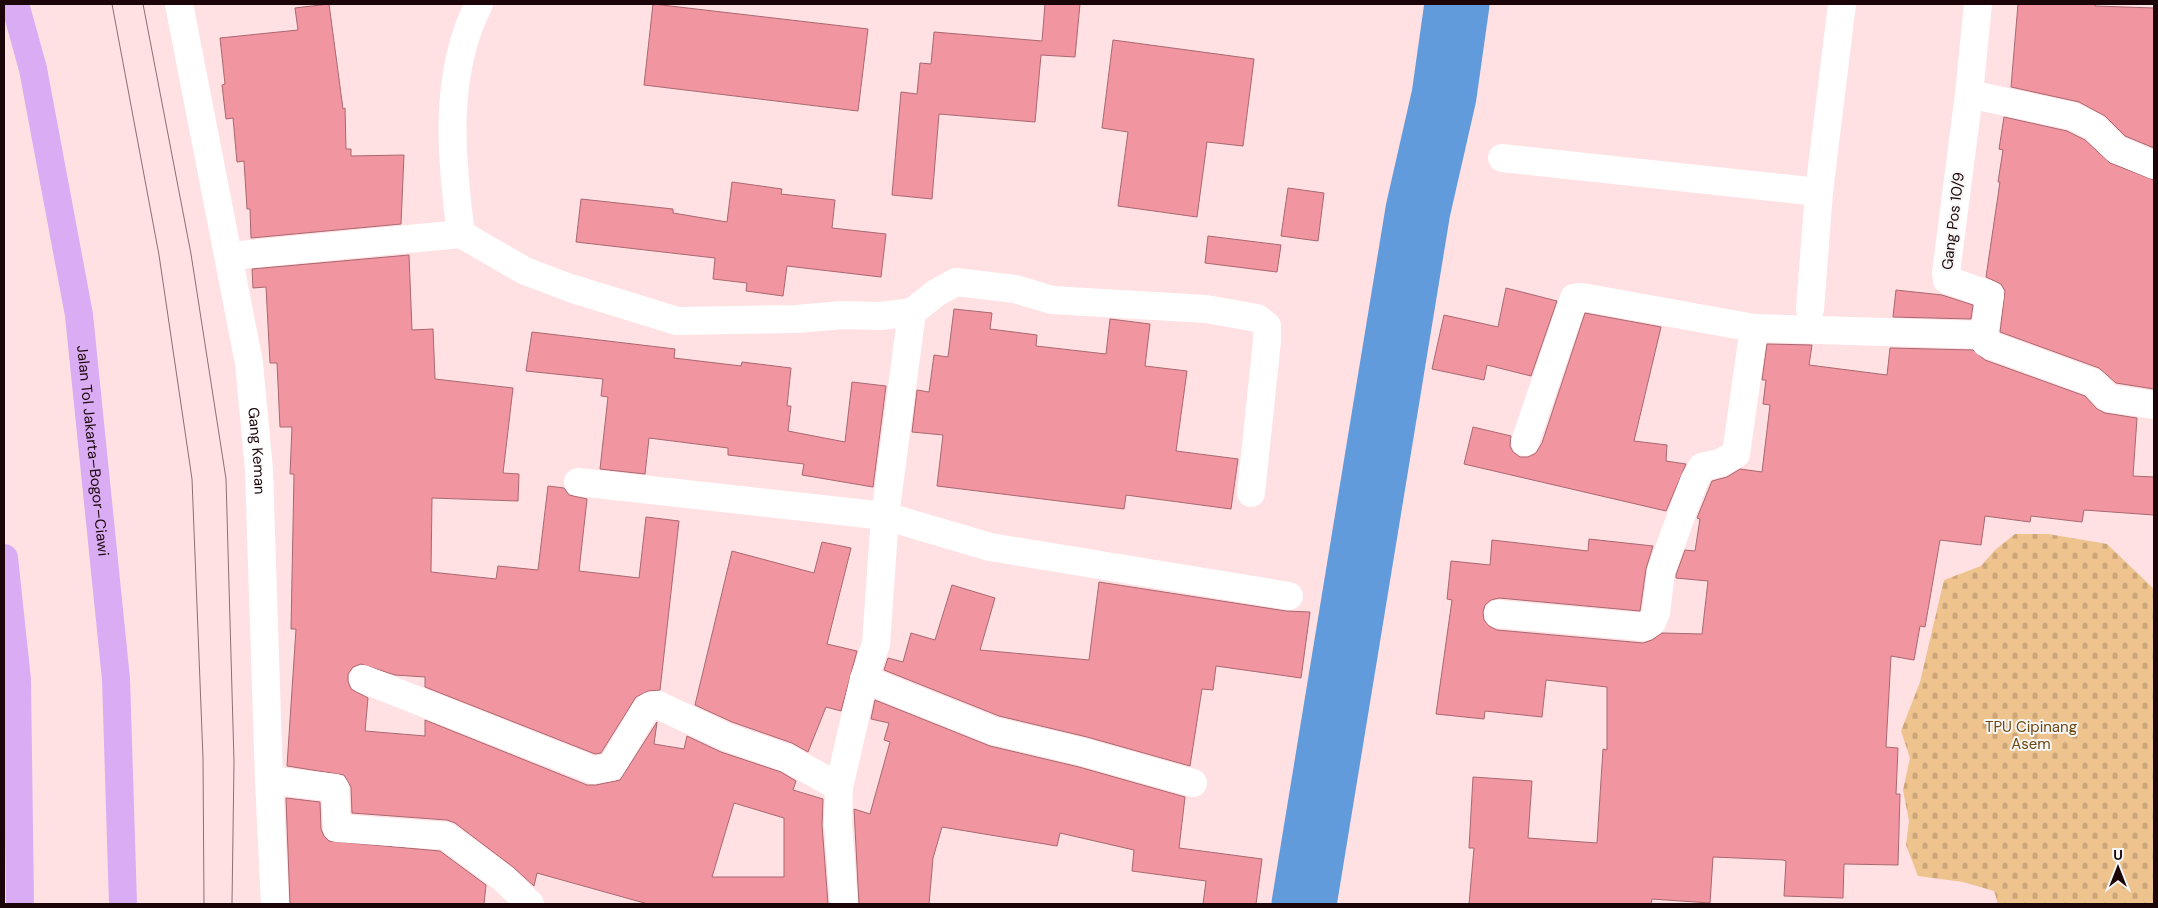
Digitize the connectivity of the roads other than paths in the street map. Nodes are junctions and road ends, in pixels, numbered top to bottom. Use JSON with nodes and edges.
{"nodes":[{"id":1,"x":15,"y":4,"type":"edge"},
{"id":2,"x":27,"y":4,"type":"edge"},
{"id":3,"x":179,"y":4,"type":"edge"},
{"id":4,"x":479,"y":4,"type":"edge"},
{"id":5,"x":1842,"y":4,"type":"edge"},
{"id":6,"x":1978,"y":4,"type":"edge"},
{"id":7,"x":33,"y":69,"type":"junction"},
{"id":8,"x":1969,"y":94,"type":"junction"},
{"id":9,"x":1502,"y":158,"type":"dead end"},
{"id":10,"x":2154,"y":165,"type":"edge"},
{"id":11,"x":1819,"y":192,"type":"junction"},
{"id":12,"x":461,"y":234,"type":"junction"},
{"id":13,"x":229,"y":256,"type":"junction"},
{"id":14,"x":1810,"y":309,"type":"dead end"},
{"id":15,"x":912,"y":312,"type":"junction"},
{"id":16,"x":1754,"y":328,"type":"junction"},
{"id":17,"x":1984,"y":335,"type":"junction"},
{"id":18,"x":2154,"y":405,"type":"edge"},
{"id":19,"x":1525,"y":442,"type":"dead end"},
{"id":20,"x":578,"y":482,"type":"dead end"},
{"id":21,"x":1251,"y":493,"type":"dead end"},
{"id":22,"x":885,"y":516,"type":"junction"},
{"id":23,"x":4,"y":558,"type":"edge"},
{"id":24,"x":1289,"y":596,"type":"dead end"},
{"id":25,"x":1498,"y":614,"type":"dead end"},
{"id":26,"x":363,"y":679,"type":"dead end"},
{"id":27,"x":864,"y":679,"type":"junction"},
{"id":28,"x":268,"y":780,"type":"junction"},
{"id":29,"x":1193,"y":783,"type":"dead end"},
{"id":30,"x":839,"y":787,"type":"junction"},
{"id":31,"x":20,"y":904,"type":"edge"},
{"id":32,"x":122,"y":904,"type":"edge"},
{"id":33,"x":275,"y":904,"type":"edge"},
{"id":34,"x":530,"y":904,"type":"edge"},
{"id":35,"x":844,"y":904,"type":"edge"}],
"edges":[{"from":1,"to":7,"type":"highway","name":"Jalan Tol Jakarta–Bogor–Ciawi"},
{"from":2,"to":7,"type":"highway"},
{"from":3,"to":13,"type":"street","name":"Gang Keman"},
{"from":4,"to":12,"type":"street"},
{"from":5,"to":11,"type":"street"},
{"from":6,"to":8,"type":"street","name":"Gang Pos 10/9"},
{"from":7,"to":32,"type":"highway","name":"Jalan Tol Jakarta–Bogor–Ciawi"},
{"from":8,"to":10,"type":"street"},
{"from":8,"to":17,"type":"street","name":"Gang Pos 10/9"},
{"from":9,"to":11,"type":"street"},
{"from":11,"to":14,"type":"street"},
{"from":12,"to":13,"type":"street"},
{"from":12,"to":15,"type":"street"},
{"from":13,"to":28,"type":"street","name":"Gang Keman"},
{"from":15,"to":21,"type":"street"},
{"from":15,"to":22,"type":"street"},
{"from":16,"to":17,"type":"street"},
{"from":16,"to":19,"type":"street"},
{"from":16,"to":25,"type":"street"},
{"from":17,"to":18,"type":"street"},
{"from":20,"to":22,"type":"street"},
{"from":22,"to":24,"type":"street"},
{"from":22,"to":27,"type":"street"},
{"from":23,"to":31,"type":"highway"},
{"from":26,"to":30,"type":"street"},
{"from":27,"to":29,"type":"street"},
{"from":27,"to":30,"type":"street"},
{"from":28,"to":33,"type":"street","name":"Gang Keman"},
{"from":28,"to":34,"type":"street"},
{"from":30,"to":35,"type":"street"}]}
